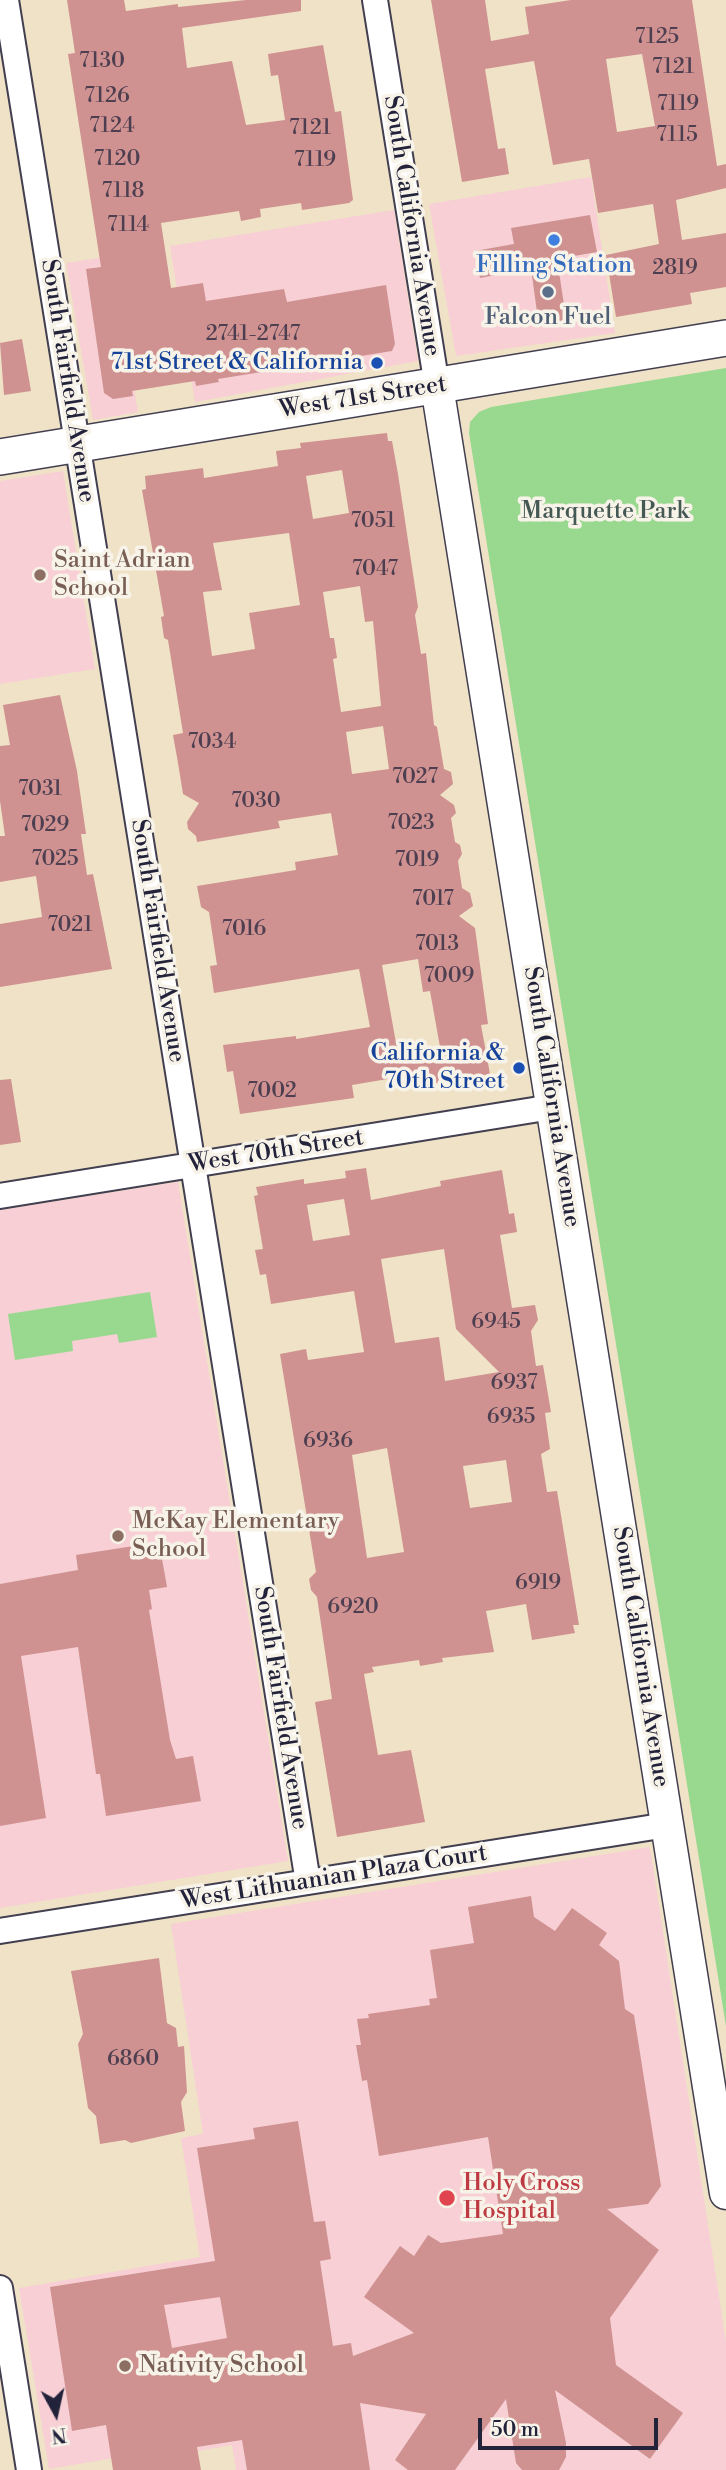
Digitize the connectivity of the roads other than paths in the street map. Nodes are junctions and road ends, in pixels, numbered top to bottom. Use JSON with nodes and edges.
{"nodes":[{"id":1,"x":6,"y":0,"type":"edge"},
{"id":2,"x":375,"y":0,"type":"edge"},
{"id":3,"x":726,"y":338,"type":"edge"},
{"id":4,"x":437,"y":386,"type":"junction"},
{"id":5,"x":77,"y":445,"type":"junction"},
{"id":6,"x":0,"y":457,"type":"edge"},
{"id":7,"x":552,"y":1107,"type":"junction"},
{"id":8,"x":193,"y":1165,"type":"junction"},
{"id":9,"x":0,"y":1196,"type":"edge"},
{"id":10,"x":667,"y":1825,"type":"junction"},
{"id":11,"x":308,"y":1882,"type":"junction"},
{"id":12,"x":0,"y":1931,"type":"edge"},
{"id":13,"x":726,"y":2193,"type":"edge"},
{"id":14,"x":0,"y":2288,"type":"edge"},
{"id":15,"x":29,"y":2470,"type":"edge"}],
"edges":[{"from":1,"to":5,"type":"street","name":"South Fairfield Avenue"},
{"from":2,"to":4,"type":"street","name":"South California Avenue"},
{"from":3,"to":4,"type":"main road","name":"West 71st Street"},
{"from":4,"to":5,"type":"main road","name":"West 71st Street"},
{"from":4,"to":7,"type":"street","name":"South California Avenue"},
{"from":5,"to":6,"type":"main road","name":"West 71st Street"},
{"from":5,"to":8,"type":"street","name":"South Fairfield Avenue"},
{"from":7,"to":8,"type":"street","name":"West 70th Street"},
{"from":7,"to":10,"type":"street","name":"South California Avenue"},
{"from":8,"to":9,"type":"street","name":"West 70th Street"},
{"from":8,"to":11,"type":"street","name":"South Fairfield Avenue"},
{"from":10,"to":11,"type":"street","name":"West Lithuanian Plaza Court"},
{"from":10,"to":13,"type":"street","name":"South California Avenue"},
{"from":11,"to":12,"type":"street","name":"West Lithuanian Plaza Court"},
{"from":14,"to":15,"type":"street"}]}
